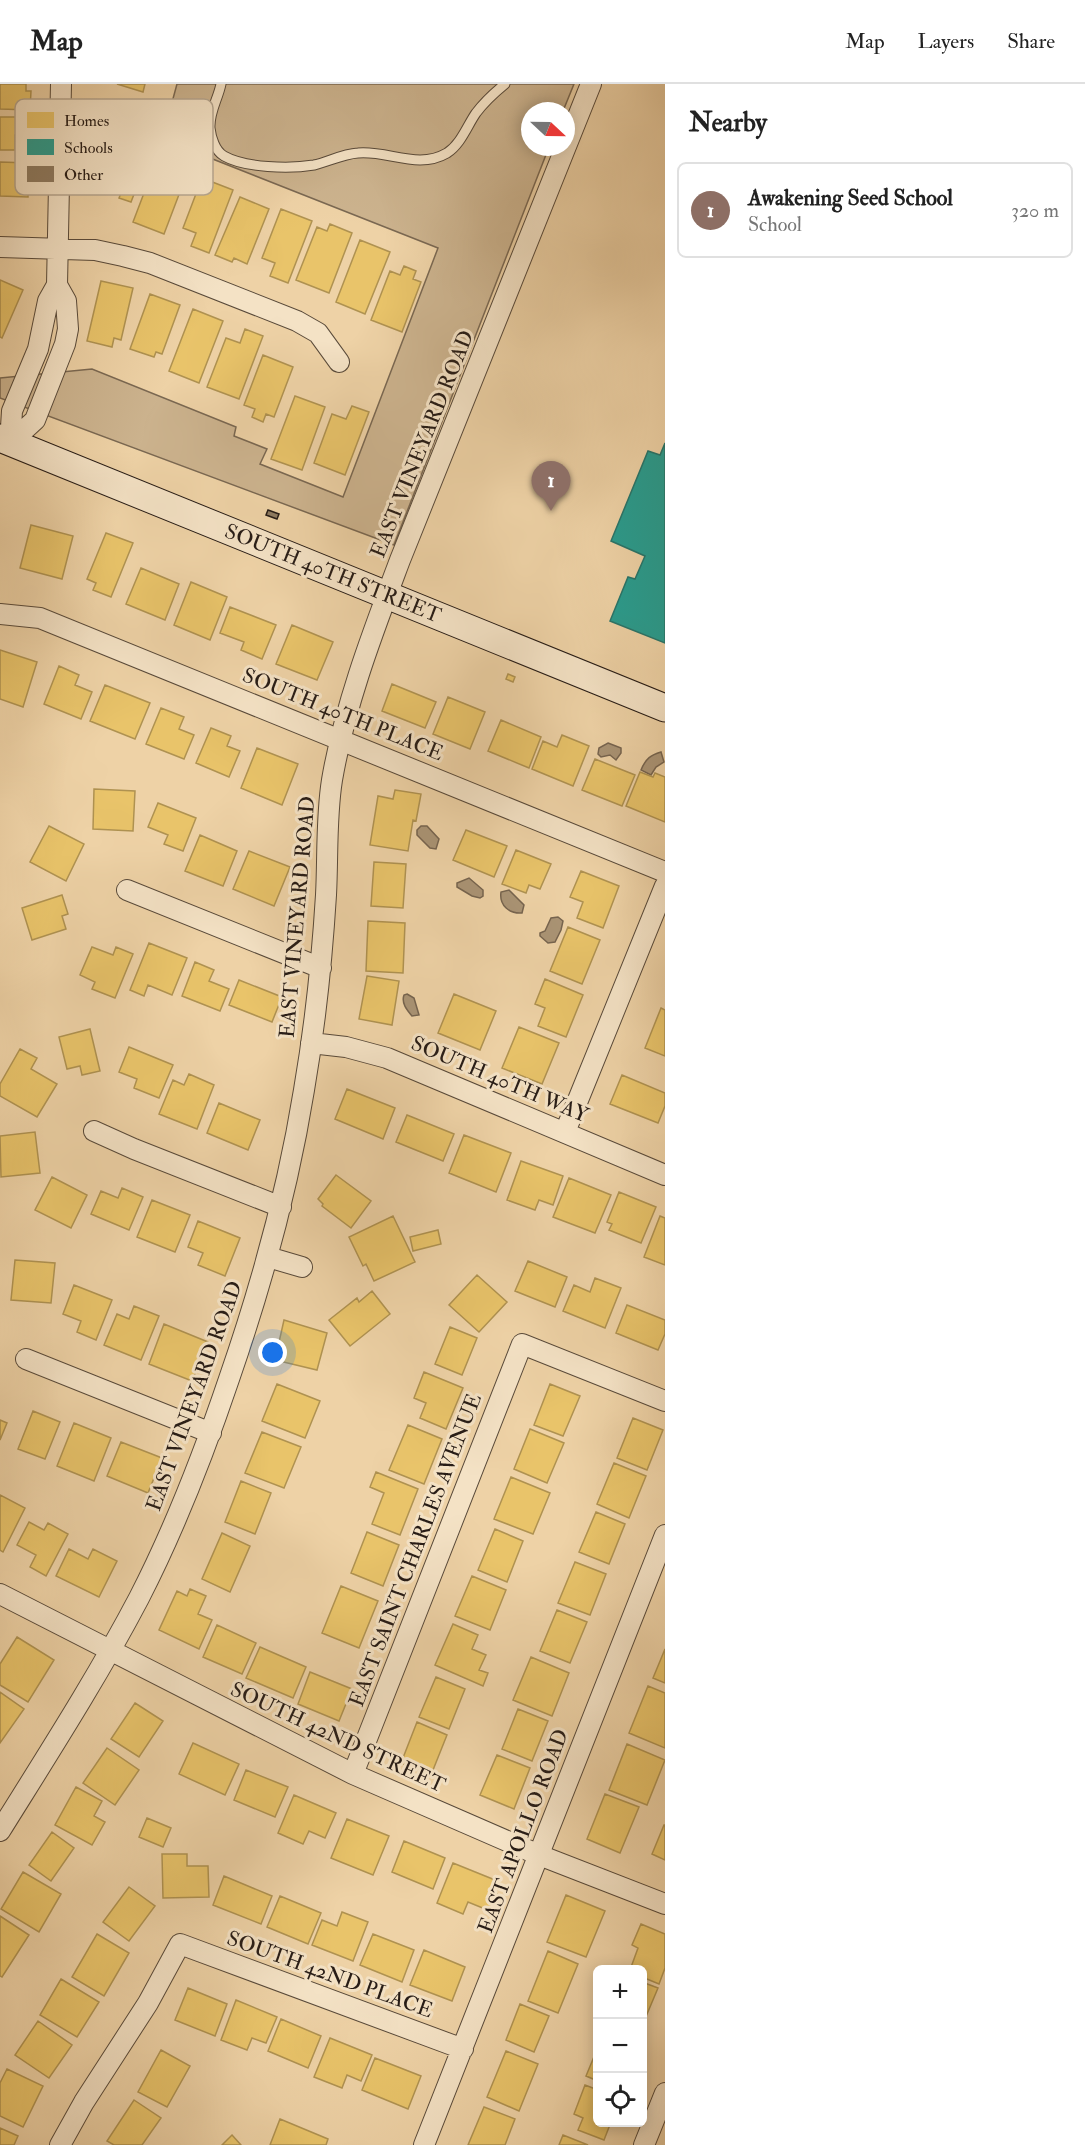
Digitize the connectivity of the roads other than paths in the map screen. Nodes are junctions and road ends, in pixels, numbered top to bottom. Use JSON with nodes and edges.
{"nodes":[{"id":1,"x":62,"y":84,"type":"edge"},
{"id":2,"x":221,"y":84,"type":"edge"},
{"id":3,"x":505,"y":84,"type":"edge"},
{"id":4,"x":591,"y":84,"type":"edge"},
{"id":5,"x":62,"y":99,"type":"edge"},
{"id":6,"x":213,"y":108,"type":"edge"},
{"id":7,"x":213,"y":142,"type":"edge"},
{"id":8,"x":59,"y":195,"type":"edge"},
{"id":9,"x":0,"y":247,"type":"edge"},
{"id":10,"x":58,"y":250,"type":"junction"},
{"id":11,"x":57,"y":285,"type":"junction"},
{"id":12,"x":38,"y":350,"type":"junction"},
{"id":13,"x":59,"y":357,"type":"junction"},
{"id":14,"x":339,"y":362,"type":"dead end"},
{"id":15,"x":5,"y":440,"type":"edge"},
{"id":16,"x":387,"y":595,"type":"junction"},
{"id":17,"x":0,"y":614,"type":"edge"},
{"id":18,"x":665,"y":708,"type":"edge"},
{"id":19,"x":340,"y":739,"type":"junction"},
{"id":20,"x":665,"y":872,"type":"edge"},
{"id":21,"x":665,"y":886,"type":"edge"},
{"id":22,"x":127,"y":890,"type":"dead end"},
{"id":23,"x":321,"y":968,"type":"junction"},
{"id":24,"x":311,"y":1043,"type":"junction"},
{"id":25,"x":94,"y":1131,"type":"dead end"},
{"id":26,"x":565,"y":1132,"type":"junction"},
{"id":27,"x":665,"y":1175,"type":"edge"},
{"id":28,"x":281,"y":1207,"type":"junction"},
{"id":29,"x":268,"y":1257,"type":"junction"},
{"id":30,"x":302,"y":1267,"type":"dead end"},
{"id":31,"x":26,"y":1359,"type":"dead end"},
{"id":32,"x":665,"y":1401,"type":"edge"},
{"id":33,"x":211,"y":1433,"type":"junction"},
{"id":34,"x":665,"y":1535,"type":"edge"},
{"id":35,"x":0,"y":1594,"type":"edge"},
{"id":36,"x":110,"y":1651,"type":"junction"},
{"id":37,"x":352,"y":1774,"type":"junction"},
{"id":38,"x":0,"y":1831,"type":"edge"},
{"id":39,"x":539,"y":1854,"type":"junction"},
{"id":40,"x":665,"y":1904,"type":"edge"},
{"id":41,"x":463,"y":2049,"type":"junction"},
{"id":42,"x":665,"y":2093,"type":"edge"},
{"id":43,"x":60,"y":2145,"type":"edge"},
{"id":44,"x":424,"y":2145,"type":"edge"},
{"id":45,"x":644,"y":2145,"type":"edge"}],
"edges":[{"from":1,"to":5,"type":"street"},
{"from":2,"to":6,"type":"lane"},
{"from":3,"to":7,"type":"lane"},
{"from":4,"to":16,"type":"street","name":"EAST VINEYARD ROAD"},
{"from":8,"to":10,"type":"street"},
{"from":9,"to":10,"type":"street"},
{"from":10,"to":11,"type":"street"},
{"from":10,"to":14,"type":"street"},
{"from":11,"to":12,"type":"street"},
{"from":11,"to":13,"type":"street"},
{"from":12,"to":13,"type":"street"},
{"from":12,"to":15,"type":"street"},
{"from":13,"to":15,"type":"street"},
{"from":15,"to":16,"type":"main road","name":"SOUTH 40TH STREET"},
{"from":16,"to":18,"type":"main road","name":"SOUTH 40TH STREET"},
{"from":16,"to":19,"type":"street","name":"EAST VINEYARD ROAD"},
{"from":17,"to":19,"type":"street","name":"SOUTH 40TH PLACE"},
{"from":19,"to":20,"type":"street","name":"SOUTH 40TH PLACE"},
{"from":19,"to":23,"type":"street","name":"EAST VINEYARD ROAD"},
{"from":21,"to":26,"type":"street"},
{"from":22,"to":23,"type":"street"},
{"from":23,"to":24,"type":"street","name":"EAST VINEYARD ROAD"},
{"from":24,"to":26,"type":"street","name":"SOUTH 40TH WAY"},
{"from":24,"to":28,"type":"street","name":"EAST VINEYARD ROAD"},
{"from":25,"to":28,"type":"street"},
{"from":26,"to":27,"type":"street","name":"SOUTH 40TH WAY"},
{"from":28,"to":29,"type":"street","name":"EAST VINEYARD ROAD"},
{"from":29,"to":30,"type":"street"},
{"from":29,"to":33,"type":"street","name":"EAST VINEYARD ROAD"},
{"from":31,"to":33,"type":"street"},
{"from":32,"to":37,"type":"street","name":"EAST SAINT CHARLES AVENUE"},
{"from":33,"to":36,"type":"street","name":"EAST VINEYARD ROAD"},
{"from":34,"to":39,"type":"street","name":"EAST APOLLO ROAD"},
{"from":35,"to":36,"type":"street","name":"SOUTH 42ND STREET"},
{"from":36,"to":37,"type":"street","name":"SOUTH 42ND STREET"},
{"from":36,"to":38,"type":"street","name":"EAST VINEYARD ROAD"},
{"from":37,"to":39,"type":"street","name":"SOUTH 42ND STREET"},
{"from":39,"to":40,"type":"street","name":"SOUTH 42ND STREET"},
{"from":39,"to":41,"type":"street","name":"EAST APOLLO ROAD"},
{"from":41,"to":43,"type":"street","name":"SOUTH 42ND PLACE"},
{"from":41,"to":44,"type":"street","name":"EAST APOLLO ROAD"},
{"from":42,"to":45,"type":"street"}]}
